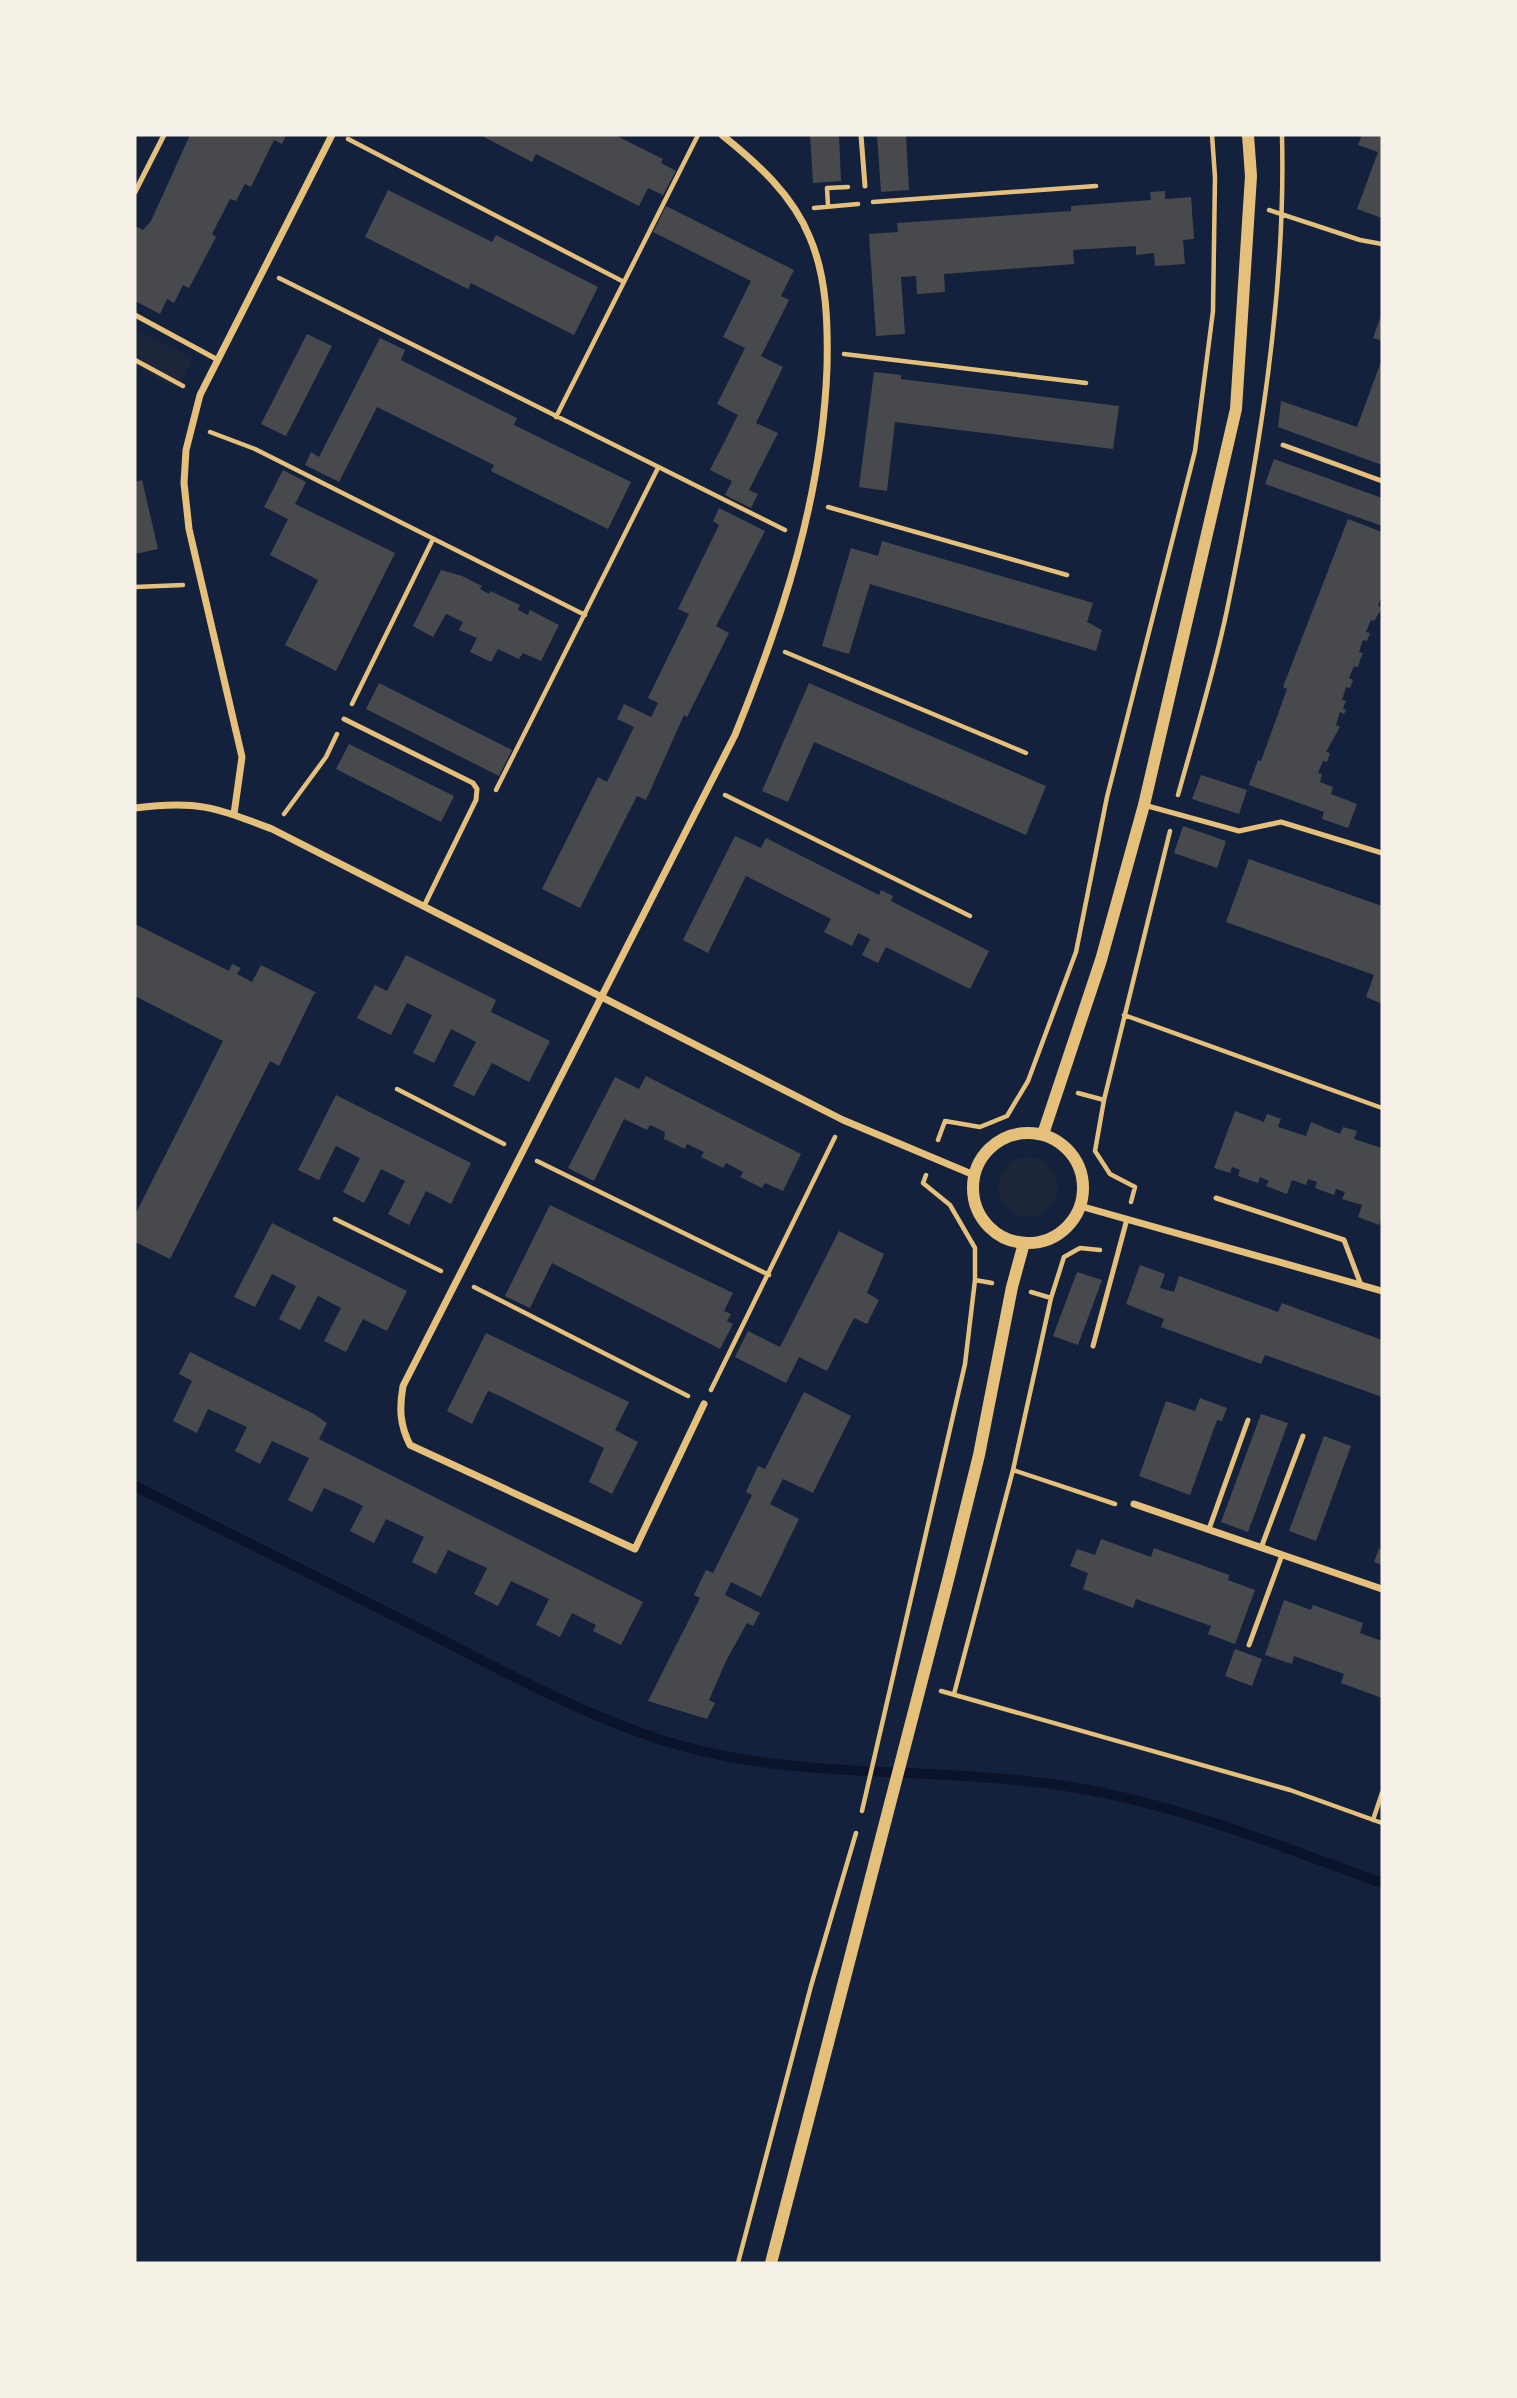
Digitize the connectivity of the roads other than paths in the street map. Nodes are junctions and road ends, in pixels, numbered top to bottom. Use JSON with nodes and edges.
{"nodes":[{"id":1,"x":164,"y":135,"type":"edge"},
{"id":2,"x":332,"y":135,"type":"edge"},
{"id":3,"x":722,"y":135,"type":"edge"},
{"id":4,"x":861,"y":135,"type":"edge"},
{"id":5,"x":1248,"y":135,"type":"edge"},
{"id":6,"x":865,"y":186,"type":"road end"},
{"id":7,"x":135,"y":192,"type":"edge"},
{"id":8,"x":135,"y":315,"type":"edge"},
{"id":9,"x":218,"y":359,"type":"junction"},
{"id":10,"x":1283,"y":445,"type":"dead end"},
{"id":11,"x":1382,"y":481,"type":"edge"},
{"id":12,"x":344,"y":719,"type":"road end"},
{"id":13,"x":1144,"y":805,"type":"junction"},
{"id":14,"x":135,"y":808,"type":"edge"},
{"id":15,"x":234,"y":814,"type":"junction"},
{"id":16,"x":1382,"y":853,"type":"edge"},
{"id":17,"x":424,"y":906,"type":"junction"},
{"id":18,"x":603,"y":996,"type":"junction"},
{"id":19,"x":1043,"y":1134,"type":"junction"},
{"id":20,"x":974,"y":1175,"type":"junction"},
{"id":21,"x":1216,"y":1198,"type":"dead end"},
{"id":22,"x":1080,"y":1206,"type":"junction"},
{"id":23,"x":1127,"y":1219,"type":"junction"},
{"id":24,"x":1024,"y":1242,"type":"junction"},
{"id":25,"x":1361,"y":1285,"type":"junction"},
{"id":26,"x":1382,"y":1291,"type":"edge"},
{"id":27,"x":1093,"y":1346,"type":"dead end"},
{"id":28,"x":704,"y":1404,"type":"road end"},
{"id":29,"x":1248,"y":1420,"type":"dead end"},
{"id":30,"x":1303,"y":1436,"type":"dead end"},
{"id":31,"x":1135,"y":1504,"type":"road end"},
{"id":32,"x":1209,"y":1529,"type":"junction"},
{"id":33,"x":1261,"y":1548,"type":"junction"},
{"id":34,"x":1282,"y":1555,"type":"junction"},
{"id":35,"x":1382,"y":1589,"type":"edge"},
{"id":36,"x":1249,"y":1645,"type":"dead end"},
{"id":37,"x":771,"y":2263,"type":"edge"}],
"edges":[{"from":1,"to":7,"type":"lane"},
{"from":2,"to":9,"type":"street"},
{"from":3,"to":18,"type":"street"},
{"from":4,"to":6,"type":"lane"},
{"from":5,"to":13,"type":"street"},
{"from":8,"to":9,"type":"lane"},
{"from":9,"to":15,"type":"street"},
{"from":10,"to":11,"type":"lane"},
{"from":12,"to":17,"type":"lane"},
{"from":13,"to":16,"type":"lane"},
{"from":13,"to":19,"type":"street"},
{"from":14,"to":15,"type":"street"},
{"from":15,"to":17,"type":"street"},
{"from":17,"to":18,"type":"street"},
{"from":18,"to":20,"type":"street"},
{"from":18,"to":28,"type":"street"},
{"from":19,"to":20,"type":"street"},
{"from":19,"to":22,"type":"street"},
{"from":20,"to":24,"type":"street"},
{"from":21,"to":25,"type":"lane"},
{"from":22,"to":23,"type":"street"},
{"from":22,"to":24,"type":"street"},
{"from":23,"to":25,"type":"street"},
{"from":23,"to":27,"type":"lane"},
{"from":24,"to":37,"type":"street"},
{"from":25,"to":26,"type":"street"},
{"from":29,"to":32,"type":"lane"},
{"from":30,"to":33,"type":"lane"},
{"from":31,"to":32,"type":"street"},
{"from":32,"to":33,"type":"street"},
{"from":33,"to":34,"type":"street"},
{"from":34,"to":35,"type":"street"},
{"from":34,"to":36,"type":"lane"}]}
